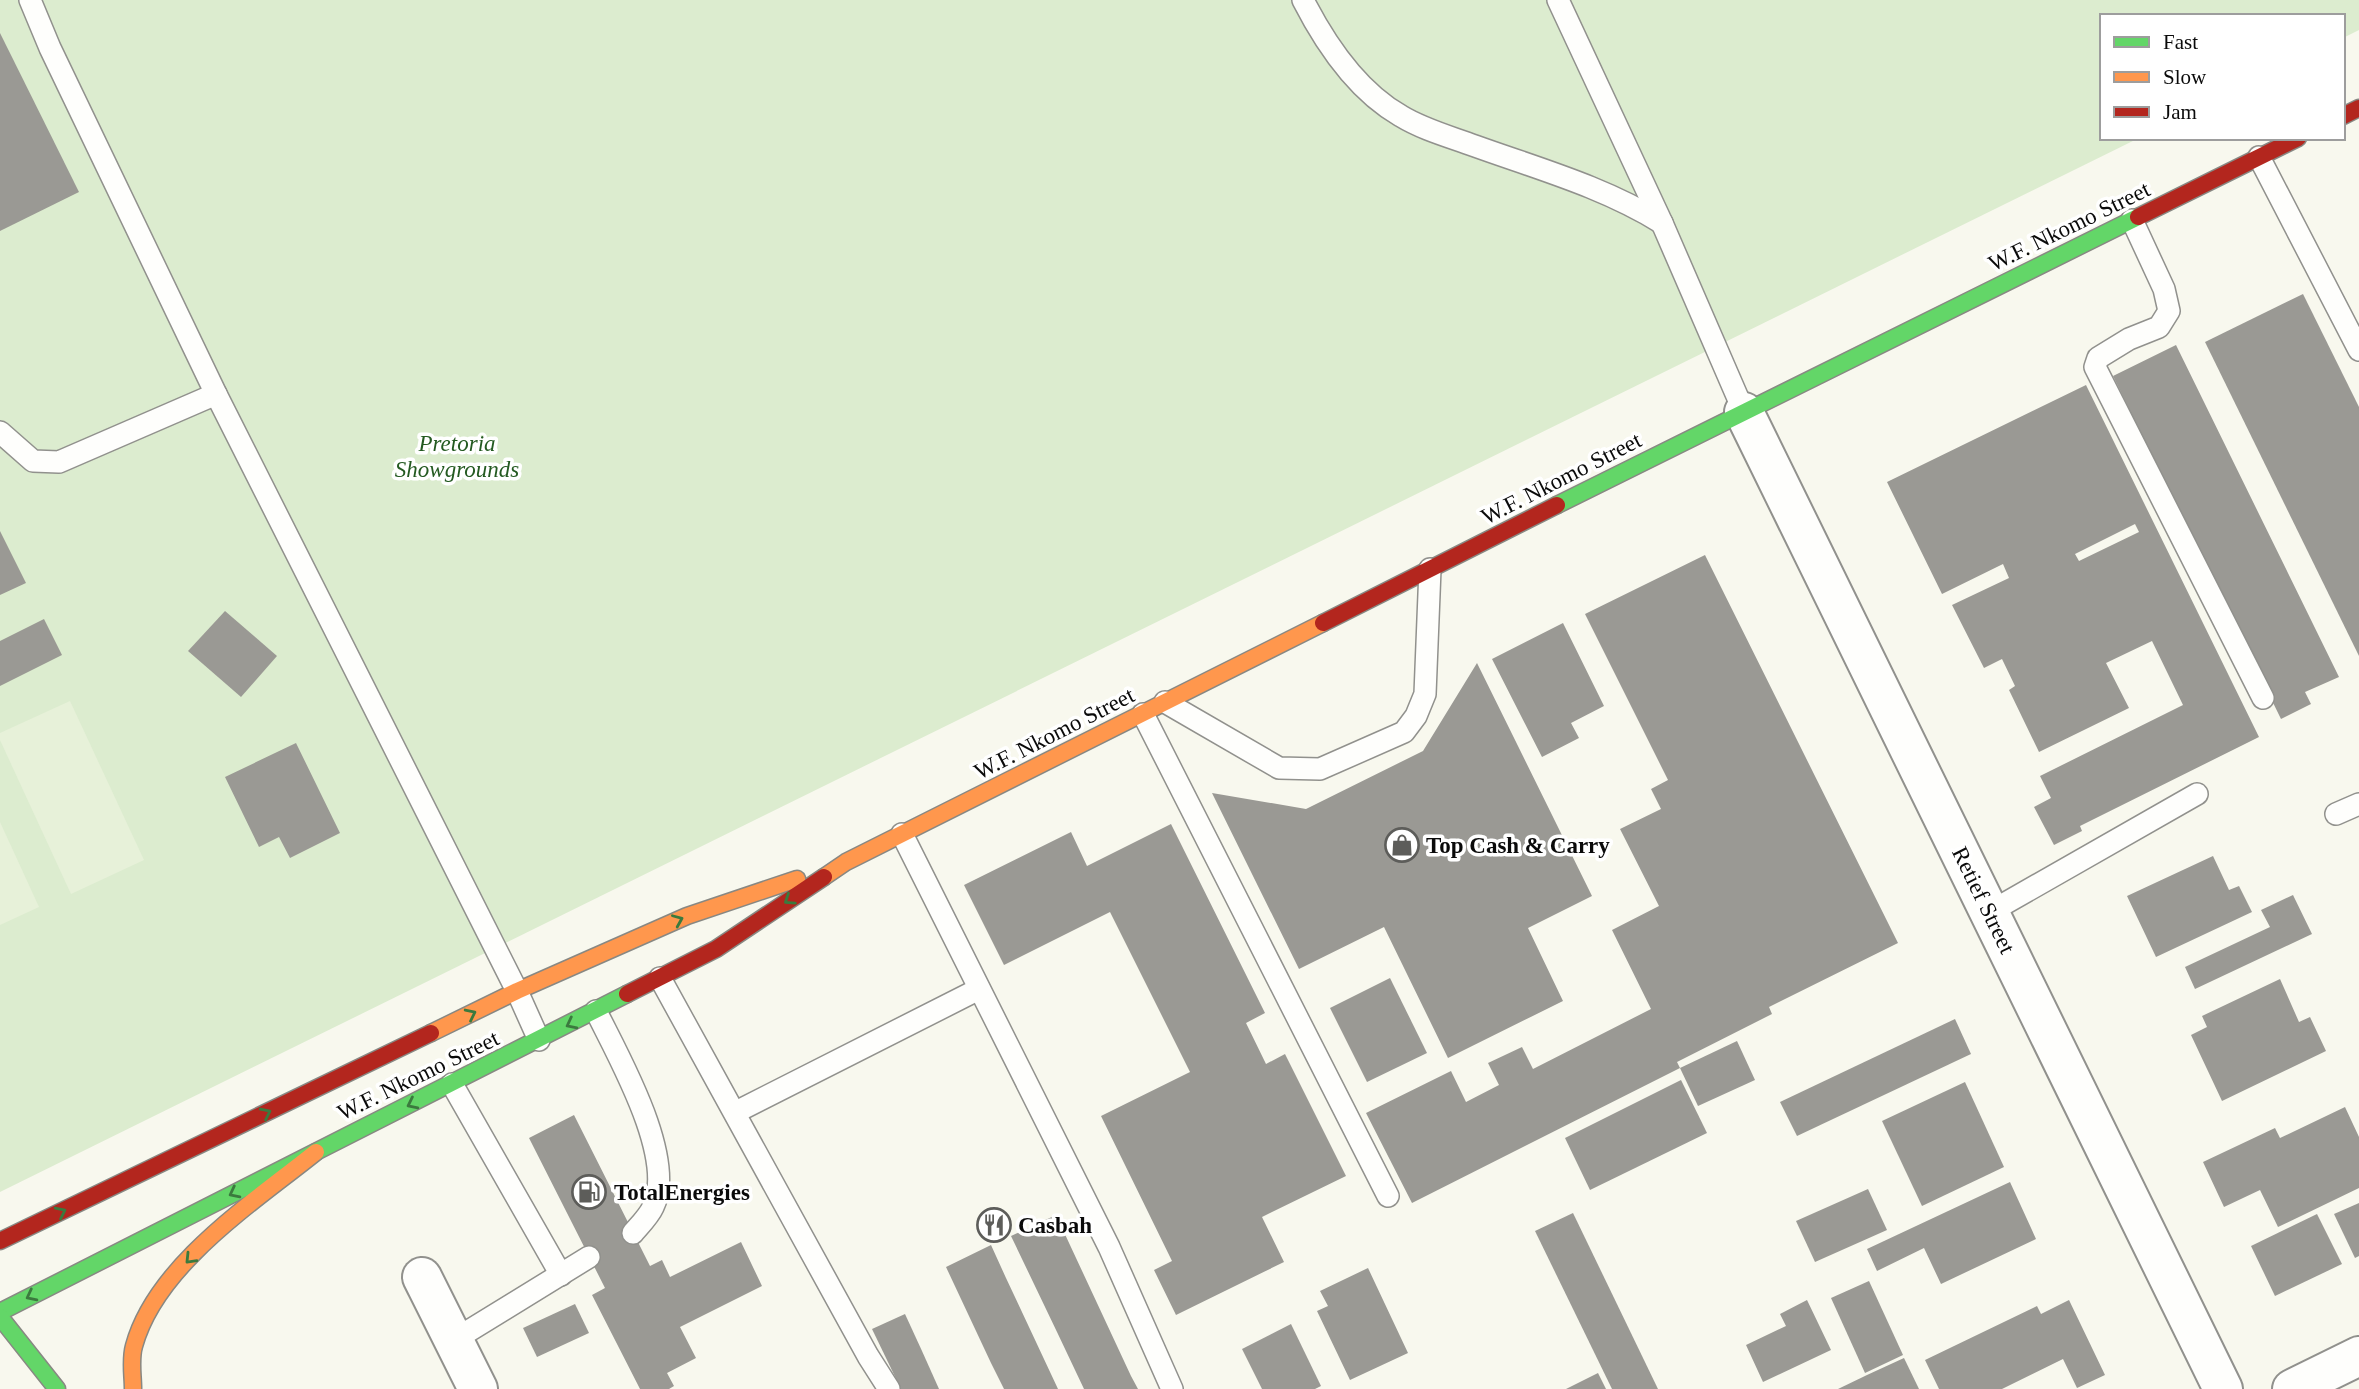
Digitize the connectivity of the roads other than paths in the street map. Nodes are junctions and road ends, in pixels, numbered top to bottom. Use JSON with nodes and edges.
{"nodes":[{"id":1,"x":30,"y":0,"type":"edge"},
{"id":2,"x":1303,"y":0,"type":"edge"},
{"id":3,"x":1558,"y":0,"type":"edge"},
{"id":4,"x":2294,"y":140,"type":"edge"},
{"id":5,"x":2259,"y":158,"type":"junction"},
{"id":6,"x":2132,"y":220,"type":"junction"},
{"id":7,"x":1662,"y":223,"type":"junction"},
{"id":8,"x":2359,"y":350,"type":"edge"},
{"id":9,"x":216,"y":394,"type":"junction"},
{"id":10,"x":1744,"y":412,"type":"junction"},
{"id":11,"x":0,"y":432,"type":"edge"},
{"id":12,"x":1430,"y":569,"type":"junction"},
{"id":13,"x":2263,"y":698,"type":"dead end"},
{"id":14,"x":1165,"y":702,"type":"junction"},
{"id":15,"x":1143,"y":714,"type":"junction"},
{"id":16,"x":2197,"y":794,"type":"dead end"},
{"id":17,"x":2359,"y":804,"type":"edge"},
{"id":18,"x":2336,"y":814,"type":"dead end"},
{"id":19,"x":902,"y":834,"type":"junction"},
{"id":20,"x":846,"y":862,"type":"junction"},
{"id":21,"x":1990,"y":912,"type":"junction"},
{"id":22,"x":660,"y":978,"type":"junction"},
{"id":23,"x":979,"y":989,"type":"junction"},
{"id":24,"x":517,"y":991,"type":"junction"},
{"id":25,"x":596,"y":1011,"type":"junction"},
{"id":26,"x":539,"y":1040,"type":"junction"},
{"id":27,"x":453,"y":1084,"type":"junction"},
{"id":28,"x":736,"y":1112,"type":"junction"},
{"id":29,"x":316,"y":1152,"type":"junction"},
{"id":30,"x":1388,"y":1196,"type":"dead end"},
{"id":31,"x":633,"y":1233,"type":"dead end"},
{"id":32,"x":0,"y":1241,"type":"edge"},
{"id":33,"x":589,"y":1257,"type":"dead end"},
{"id":34,"x":561,"y":1275,"type":"junction"},
{"id":35,"x":422,"y":1277,"type":"dead end"},
{"id":36,"x":0,"y":1315,"type":"edge"},
{"id":37,"x":454,"y":1340,"type":"junction"},
{"id":38,"x":2359,"y":1356,"type":"edge"},
{"id":39,"x":57,"y":1389,"type":"edge"},
{"id":40,"x":134,"y":1389,"type":"edge"},
{"id":41,"x":478,"y":1389,"type":"edge"},
{"id":42,"x":889,"y":1389,"type":"edge"},
{"id":43,"x":1172,"y":1389,"type":"edge"},
{"id":44,"x":2223,"y":1389,"type":"edge"},
{"id":45,"x":2292,"y":1389,"type":"edge"}],
"edges":[{"from":1,"to":9,"type":"lane"},
{"from":2,"to":7,"type":"lane"},
{"from":3,"to":7,"type":"lane"},
{"from":4,"to":5,"type":"main road","name":"W.F. Nkomo Street"},
{"from":5,"to":6,"type":"main road","name":"W.F. Nkomo Street"},
{"from":5,"to":8,"type":"lane"},
{"from":6,"to":10,"type":"main road","name":"W.F. Nkomo Street"},
{"from":6,"to":13,"type":"lane"},
{"from":7,"to":10,"type":"lane"},
{"from":9,"to":11,"type":"lane"},
{"from":9,"to":24,"type":"lane"},
{"from":10,"to":12,"type":"main road","name":"W.F. Nkomo Street"},
{"from":10,"to":21,"type":"street","name":"Retief Street"},
{"from":12,"to":14,"type":"main road","name":"W.F. Nkomo Street"},
{"from":12,"to":14,"type":"lane"},
{"from":14,"to":15,"type":"main road","name":"W.F. Nkomo Street"},
{"from":15,"to":19,"type":"main road","name":"W.F. Nkomo Street"},
{"from":15,"to":30,"type":"lane"},
{"from":16,"to":21,"type":"lane"},
{"from":17,"to":18,"type":"lane"},
{"from":19,"to":20,"type":"main road","name":"W.F. Nkomo Street"},
{"from":19,"to":23,"type":"lane"},
{"from":20,"to":22,"type":"main road","name":"W.F. Nkomo Street","one_way":true},
{"from":24,"to":20,"type":"main road","name":"W.F. Nkomo Street","one_way":true},
{"from":21,"to":44,"type":"street","name":"Retief Street"},
{"from":22,"to":25,"type":"main road","name":"W.F. Nkomo Street"},
{"from":22,"to":28,"type":"lane"},
{"from":23,"to":28,"type":"lane"},
{"from":23,"to":43,"type":"lane"},
{"from":24,"to":26,"type":"lane"},
{"from":32,"to":24,"type":"main road","name":"W.F. Nkomo Street","one_way":true},
{"from":25,"to":26,"type":"main road","name":"W.F. Nkomo Street","one_way":true},
{"from":25,"to":31,"type":"lane"},
{"from":26,"to":27,"type":"main road","name":"W.F. Nkomo Street"},
{"from":27,"to":29,"type":"main road","name":"W.F. Nkomo Street","one_way":true},
{"from":27,"to":34,"type":"lane"},
{"from":28,"to":42,"type":"lane"},
{"from":29,"to":36,"type":"main road","name":"W.F. Nkomo Street","one_way":true},
{"from":29,"to":40,"type":"main road","one_way":true},
{"from":33,"to":34,"type":"lane"},
{"from":34,"to":37,"type":"lane"},
{"from":35,"to":37,"type":"street"},
{"from":36,"to":39,"type":"main road"},
{"from":37,"to":41,"type":"street"},
{"from":38,"to":45,"type":"street"}]}
